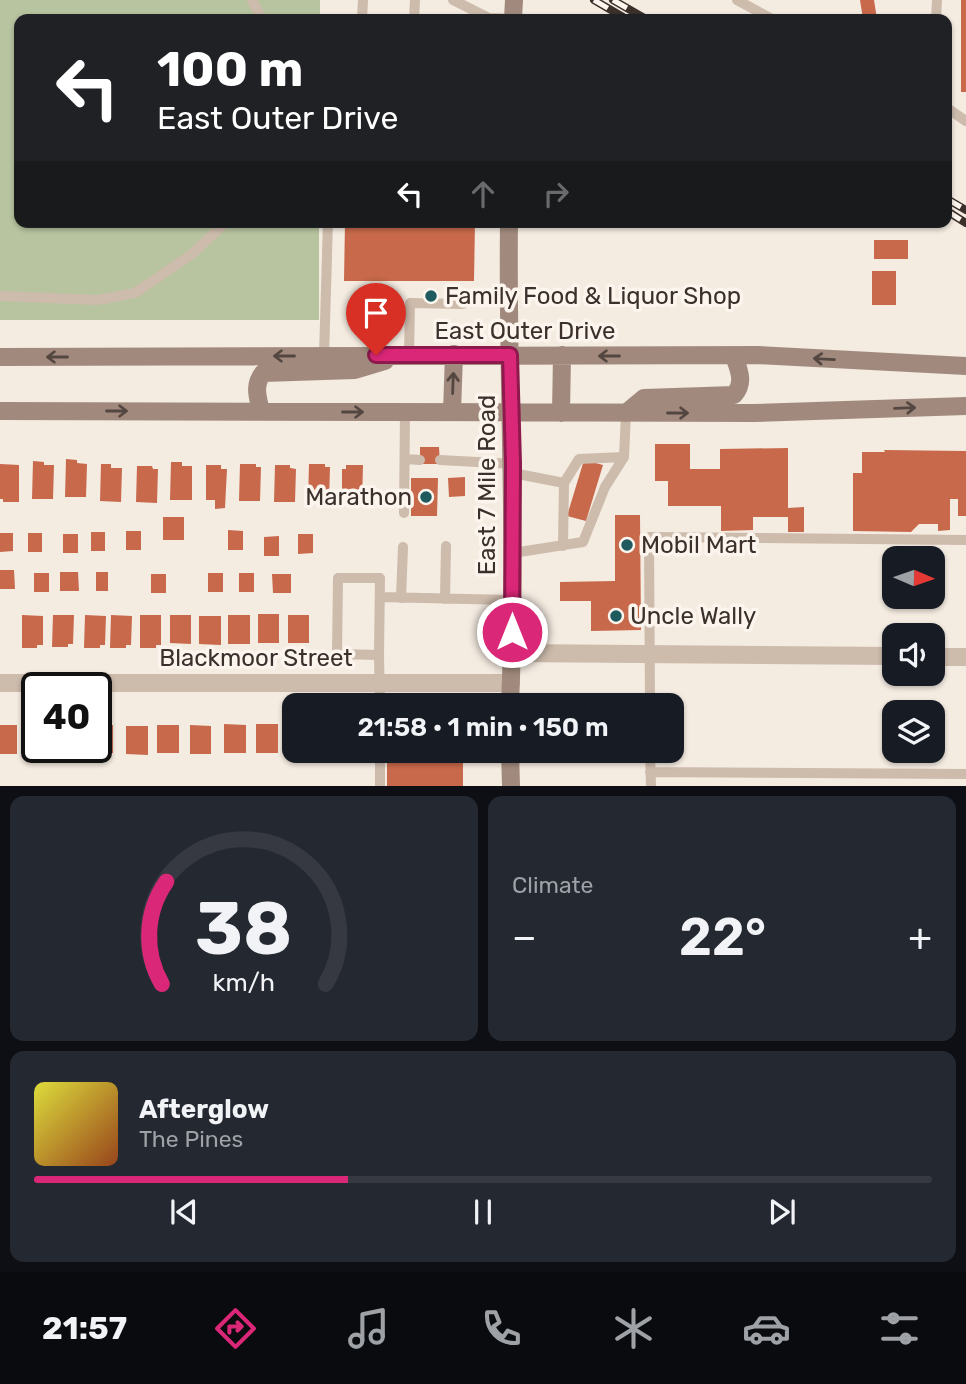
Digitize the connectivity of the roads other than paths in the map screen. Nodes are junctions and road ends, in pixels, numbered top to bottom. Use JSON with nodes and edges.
{"nodes":[{"id":1,"x":453,"y":0,"type":"edge"},
{"id":2,"x":737,"y":0,"type":"edge"},
{"id":3,"x":467,"y":7,"type":"junction"},
{"id":4,"x":467,"y":14,"type":"edge"},
{"id":5,"x":481,"y":14,"type":"edge"},
{"id":6,"x":763,"y":14,"type":"edge"},
{"id":7,"x":220,"y":228,"type":"edge"},
{"id":8,"x":328,"y":228,"type":"edge"},
{"id":9,"x":509,"y":228,"type":"edge"},
{"id":10,"x":0,"y":296,"type":"edge"},
{"id":11,"x":463,"y":304,"type":"dead end"},
{"id":12,"x":454,"y":354,"type":"junction"},
{"id":13,"x":405,"y":355,"type":"junction"},
{"id":14,"x":510,"y":355,"type":"junction"},
{"id":15,"x":562,"y":355,"type":"junction"},
{"id":16,"x":324,"y":356,"type":"junction"},
{"id":17,"x":734,"y":356,"type":"junction"},
{"id":18,"x":0,"y":357,"type":"edge"},
{"id":19,"x":966,"y":366,"type":"edge"},
{"id":20,"x":966,"y":406,"type":"edge"},
{"id":21,"x":0,"y":411,"type":"edge"},
{"id":22,"x":261,"y":412,"type":"junction"},
{"id":23,"x":405,"y":412,"type":"junction"},
{"id":24,"x":452,"y":412,"type":"junction"},
{"id":25,"x":512,"y":412,"type":"junction"},
{"id":26,"x":561,"y":413,"type":"junction"},
{"id":27,"x":626,"y":413,"type":"junction"},
{"id":28,"x":624,"y":457,"type":"junction"},
{"id":29,"x":405,"y":459,"type":"junction"},
{"id":30,"x":420,"y":460,"type":"dead end"},
{"id":31,"x":440,"y":460,"type":"dead end"},
{"id":32,"x":513,"y":468,"type":"junction"},
{"id":33,"x":570,"y":479,"type":"junction"},
{"id":34,"x":404,"y":513,"type":"dead end"},
{"id":35,"x":966,"y":540,"type":"edge"},
{"id":36,"x":446,"y":546,"type":"dead end"},
{"id":37,"x":563,"y":546,"type":"junction"},
{"id":38,"x":404,"y":547,"type":"dead end"},
{"id":39,"x":513,"y":554,"type":"junction"},
{"id":40,"x":380,"y":597,"type":"junction"},
{"id":41,"x":401,"y":598,"type":"junction"},
{"id":42,"x":445,"y":599,"type":"junction"},
{"id":43,"x":513,"y":600,"type":"junction"},
{"id":44,"x":512,"y":653,"type":"junction"},
{"id":45,"x":650,"y":654,"type":"junction"},
{"id":46,"x":379,"y":655,"type":"junction"},
{"id":47,"x":882,"y":656,"type":"edge"},
{"id":48,"x":945,"y":657,"type":"edge"},
{"id":49,"x":966,"y":657,"type":"edge"},
{"id":50,"x":0,"y":683,"type":"edge"},
{"id":51,"x":380,"y":683,"type":"junction"},
{"id":52,"x":511,"y":683,"type":"junction"},
{"id":53,"x":380,"y":693,"type":"edge"},
{"id":54,"x":511,"y":693,"type":"edge"},
{"id":55,"x":650,"y":693,"type":"edge"},
{"id":56,"x":380,"y":763,"type":"edge"},
{"id":57,"x":510,"y":763,"type":"edge"},
{"id":58,"x":650,"y":763,"type":"edge"},
{"id":59,"x":650,"y":772,"type":"junction"},
{"id":60,"x":966,"y":774,"type":"edge"},
{"id":61,"x":380,"y":786,"type":"edge"},
{"id":62,"x":511,"y":786,"type":"edge"},
{"id":63,"x":650,"y":786,"type":"edge"}],
"edges":[{"from":1,"to":3,"type":"lane"},
{"from":2,"to":6,"type":"lane"},
{"from":3,"to":4,"type":"lane"},
{"from":3,"to":5,"type":"lane"},
{"from":7,"to":10,"type":"lane"},
{"from":8,"to":16,"type":"lane"},
{"from":9,"to":14,"type":"main road","name":"East 7 Mile Road"},
{"from":11,"to":13,"type":"lane"},
{"from":12,"to":13,"type":"main road","name":"East Outer Drive"},
{"from":12,"to":14,"type":"main road","name":"East Outer Drive"},
{"from":24,"to":12,"type":"main road","one_way":true},
{"from":13,"to":16,"type":"main road","name":"East Outer Drive"},
{"from":13,"to":22,"type":"main road"},
{"from":14,"to":15,"type":"main road","name":"East Outer Drive"},
{"from":14,"to":25,"type":"main road","name":"East 7 Mile Road"},
{"from":17,"to":15,"type":"main road","name":"East Outer Drive","one_way":true},
{"from":15,"to":26,"type":"main road"},
{"from":16,"to":18,"type":"main road","name":"East Outer Drive","one_way":true},
{"from":19,"to":17,"type":"main road","name":"East Outer Drive","one_way":true},
{"from":17,"to":27,"type":"main road"},
{"from":27,"to":20,"type":"main road","one_way":true},
{"from":21,"to":22,"type":"main road","one_way":true},
{"from":22,"to":23,"type":"main road","one_way":true},
{"from":23,"to":24,"type":"main road"},
{"from":23,"to":29,"type":"lane"},
{"from":24,"to":25,"type":"main road"},
{"from":25,"to":26,"type":"main road"},
{"from":25,"to":32,"type":"main road","name":"East 7 Mile Road"},
{"from":26,"to":27,"type":"main road"},
{"from":27,"to":28,"type":"lane"},
{"from":28,"to":33,"type":"lane"},
{"from":28,"to":37,"type":"lane"},
{"from":29,"to":30,"type":"lane"},
{"from":29,"to":34,"type":"lane"},
{"from":31,"to":32,"type":"lane"},
{"from":32,"to":33,"type":"lane"},
{"from":32,"to":39,"type":"main road","name":"East 7 Mile Road"},
{"from":33,"to":37,"type":"lane"},
{"from":35,"to":45,"type":"lane"},
{"from":36,"to":42,"type":"lane"},
{"from":37,"to":39,"type":"lane"},
{"from":38,"to":41,"type":"lane"},
{"from":39,"to":43,"type":"main road","name":"East 7 Mile Road"},
{"from":40,"to":41,"type":"lane"},
{"from":40,"to":46,"type":"lane"},
{"from":40,"to":46,"type":"lane"},
{"from":41,"to":42,"type":"lane"},
{"from":42,"to":43,"type":"lane"},
{"from":43,"to":44,"type":"main road","name":"East 7 Mile Road"},
{"from":44,"to":45,"type":"street"},
{"from":44,"to":52,"type":"main road","name":"East 7 Mile Road"},
{"from":45,"to":47,"type":"street"},
{"from":45,"to":55,"type":"lane"},
{"from":46,"to":51,"type":"lane"},
{"from":48,"to":49,"type":"street"},
{"from":50,"to":51,"type":"street","name":"Blackmoor Street"},
{"from":51,"to":52,"type":"street","name":"Blackmoor Street"},
{"from":51,"to":53,"type":"lane"},
{"from":52,"to":54,"type":"main road","name":"East 7 Mile Road"},
{"from":56,"to":61,"type":"lane"},
{"from":57,"to":62,"type":"main road"},
{"from":58,"to":59,"type":"lane"},
{"from":59,"to":60,"type":"lane"},
{"from":59,"to":63,"type":"lane"}]}
